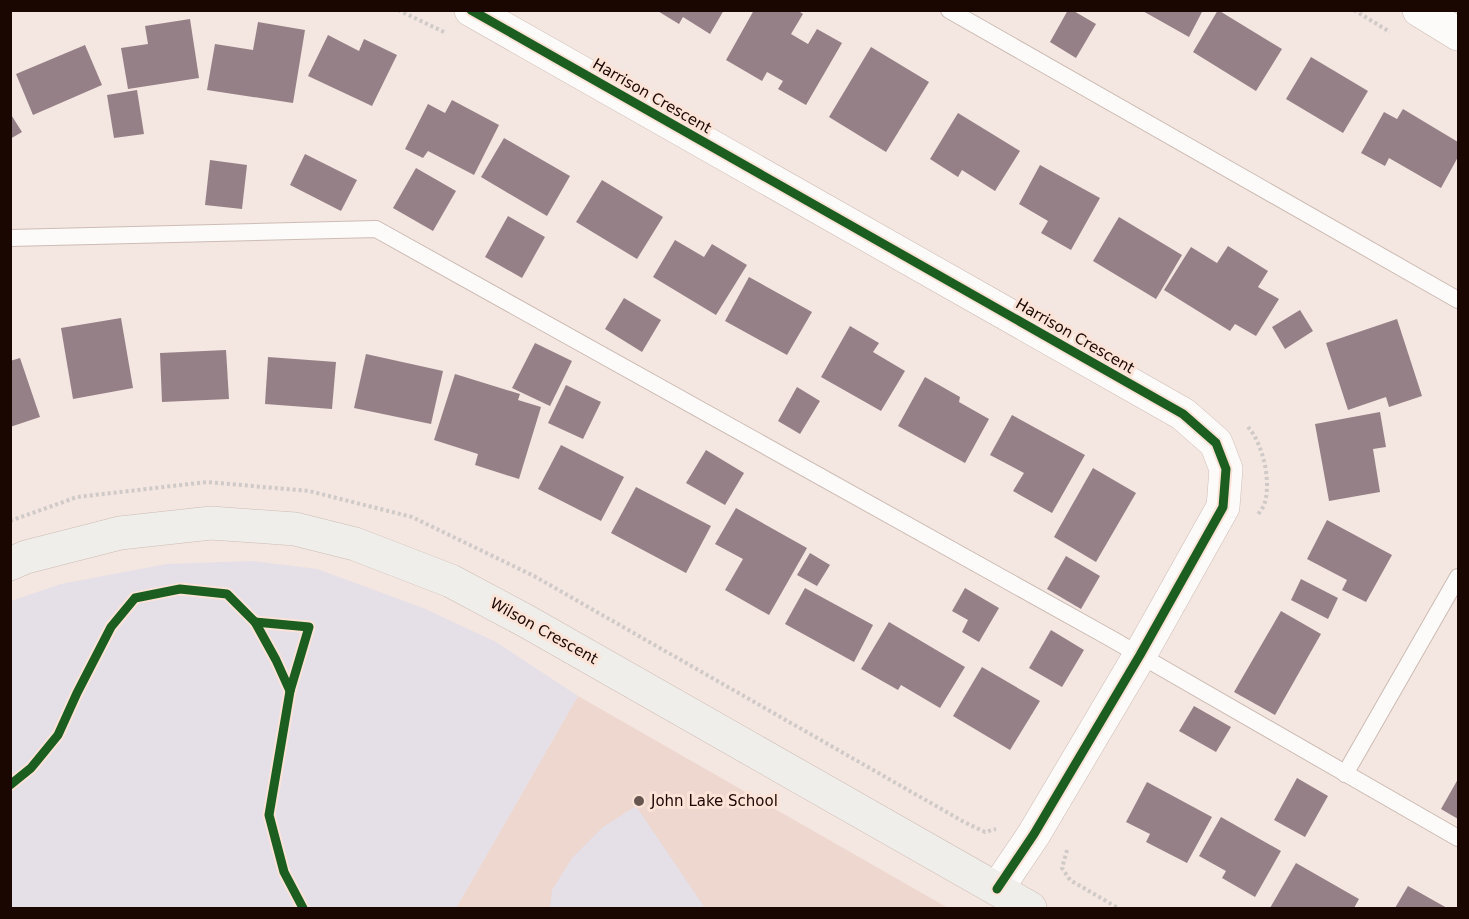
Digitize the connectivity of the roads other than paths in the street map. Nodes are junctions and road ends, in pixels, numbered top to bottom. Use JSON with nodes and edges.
{"nodes":[{"id":1,"x":471,"y":10,"type":"edge"},
{"id":2,"x":949,"y":10,"type":"edge"},
{"id":3,"x":1419,"y":10,"type":"edge"},
{"id":4,"x":1458,"y":34,"type":"edge"},
{"id":5,"x":10,"y":238,"type":"edge"},
{"id":6,"x":1458,"y":300,"type":"edge"},
{"id":7,"x":10,"y":564,"type":"edge"},
{"id":8,"x":1458,"y":577,"type":"edge"},
{"id":9,"x":1140,"y":655,"type":"junction"},
{"id":10,"x":1345,"y":774,"type":"junction"},
{"id":11,"x":1458,"y":838,"type":"edge"},
{"id":12,"x":997,"y":889,"type":"junction"},
{"id":13,"x":1030,"y":909,"type":"edge"}],
"edges":[{"from":1,"to":9,"type":"street","name":"Harrison Crescent"},
{"from":2,"to":6,"type":"lane"},
{"from":3,"to":4,"type":"street"},
{"from":5,"to":9,"type":"lane"},
{"from":7,"to":12,"type":"street","name":"Wilson Crescent"},
{"from":8,"to":10,"type":"lane"},
{"from":9,"to":10,"type":"lane"},
{"from":9,"to":12,"type":"street","name":"Harrison Crescent"},
{"from":10,"to":11,"type":"lane"},
{"from":12,"to":13,"type":"street","name":"Wilson Crescent"}]}
